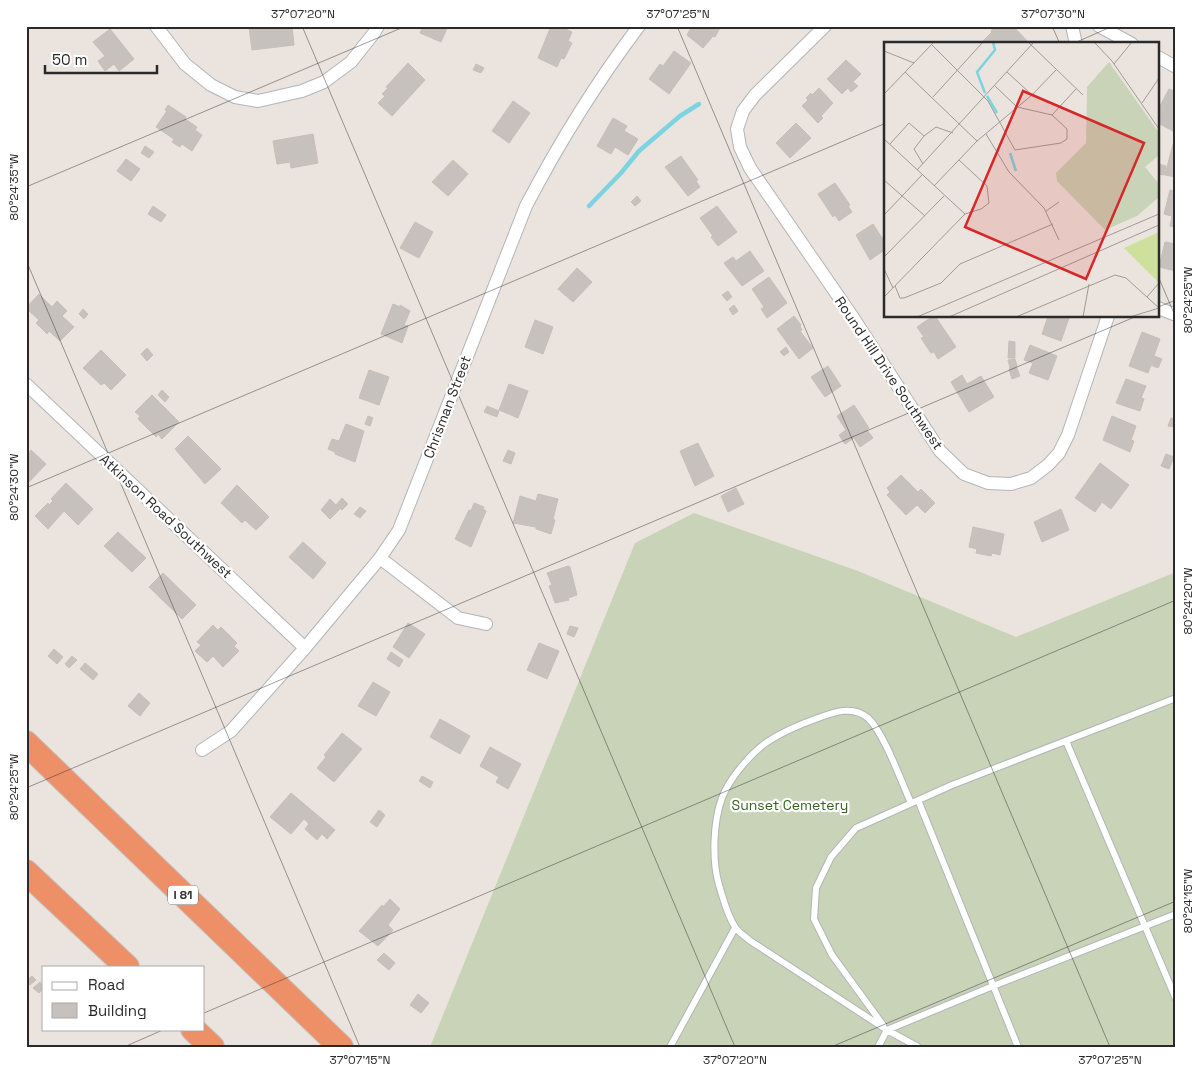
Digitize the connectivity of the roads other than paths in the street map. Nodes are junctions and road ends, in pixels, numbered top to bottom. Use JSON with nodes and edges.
{"nodes":[{"id":1,"x":156,"y":26,"type":"edge"},
{"id":2,"x":378,"y":26,"type":"edge"},
{"id":3,"x":639,"y":26,"type":"edge"},
{"id":4,"x":825,"y":26,"type":"edge"},
{"id":5,"x":1072,"y":26,"type":"edge"},
{"id":6,"x":1099,"y":26,"type":"edge"},
{"id":7,"x":1076,"y":42,"type":"edge"},
{"id":8,"x":1128,"y":42,"type":"edge"},
{"id":9,"x":1160,"y":58,"type":"edge"},
{"id":10,"x":1176,"y":67,"type":"edge"},
{"id":11,"x":1160,"y":309,"type":"edge"},
{"id":12,"x":1176,"y":315,"type":"edge"},
{"id":13,"x":1107,"y":318,"type":"edge"},
{"id":14,"x":26,"y":384,"type":"edge"},
{"id":15,"x":380,"y":558,"type":"junction"},
{"id":16,"x":486,"y":624,"type":"dead end"},
{"id":17,"x":305,"y":648,"type":"junction"},
{"id":18,"x":1176,"y":698,"type":"edge"},
{"id":19,"x":1066,"y":741,"type":"junction"},
{"id":20,"x":26,"y":743,"type":"edge"},
{"id":21,"x":202,"y":750,"type":"dead end"},
{"id":22,"x":914,"y":802,"type":"junction"},
{"id":23,"x":26,"y":872,"type":"edge"},
{"id":24,"x":1176,"y":914,"type":"edge"},
{"id":25,"x":1145,"y":926,"type":"junction"},
{"id":26,"x":735,"y":928,"type":"junction"},
{"id":27,"x":126,"y":966,"type":"edge"},
{"id":28,"x":993,"y":986,"type":"junction"},
{"id":29,"x":1176,"y":999,"type":"edge"},
{"id":30,"x":194,"y":1030,"type":"edge"},
{"id":31,"x":887,"y":1030,"type":"junction"},
{"id":32,"x":212,"y":1047,"type":"edge"},
{"id":33,"x":341,"y":1047,"type":"edge"},
{"id":34,"x":670,"y":1047,"type":"edge"},
{"id":35,"x":878,"y":1047,"type":"edge"},
{"id":36,"x":918,"y":1047,"type":"edge"},
{"id":37,"x":1018,"y":1047,"type":"edge"}],
"edges":[{"from":1,"to":2,"type":"street"},
{"from":3,"to":15,"type":"street","name":"Chrisman Street"},
{"from":4,"to":13,"type":"street","name":"Round Hill Drive Southwest"},
{"from":5,"to":7,"type":"street"},
{"from":6,"to":8,"type":"street"},
{"from":9,"to":10,"type":"street"},
{"from":11,"to":12,"type":"street"},
{"from":14,"to":17,"type":"street","name":"Atkinson Road Southwest"},
{"from":15,"to":16,"type":"street"},
{"from":15,"to":17,"type":"street","name":"Chrisman Street"},
{"from":17,"to":21,"type":"street","name":"Chrisman Street"},
{"from":18,"to":19,"type":"lane"},
{"from":19,"to":22,"type":"lane"},
{"from":19,"to":25,"type":"lane"},
{"from":20,"to":33,"type":"highway","number":"I 81"},
{"from":22,"to":26,"type":"lane"},
{"from":22,"to":28,"type":"lane"},
{"from":22,"to":31,"type":"lane"},
{"from":23,"to":27,"type":"highway"},
{"from":24,"to":25,"type":"lane"},
{"from":25,"to":28,"type":"lane"},
{"from":25,"to":29,"type":"lane"},
{"from":26,"to":31,"type":"lane"},
{"from":26,"to":34,"type":"lane"},
{"from":28,"to":31,"type":"lane"},
{"from":28,"to":37,"type":"lane"},
{"from":30,"to":32,"type":"highway"},
{"from":31,"to":35,"type":"lane"},
{"from":31,"to":36,"type":"lane"}]}
